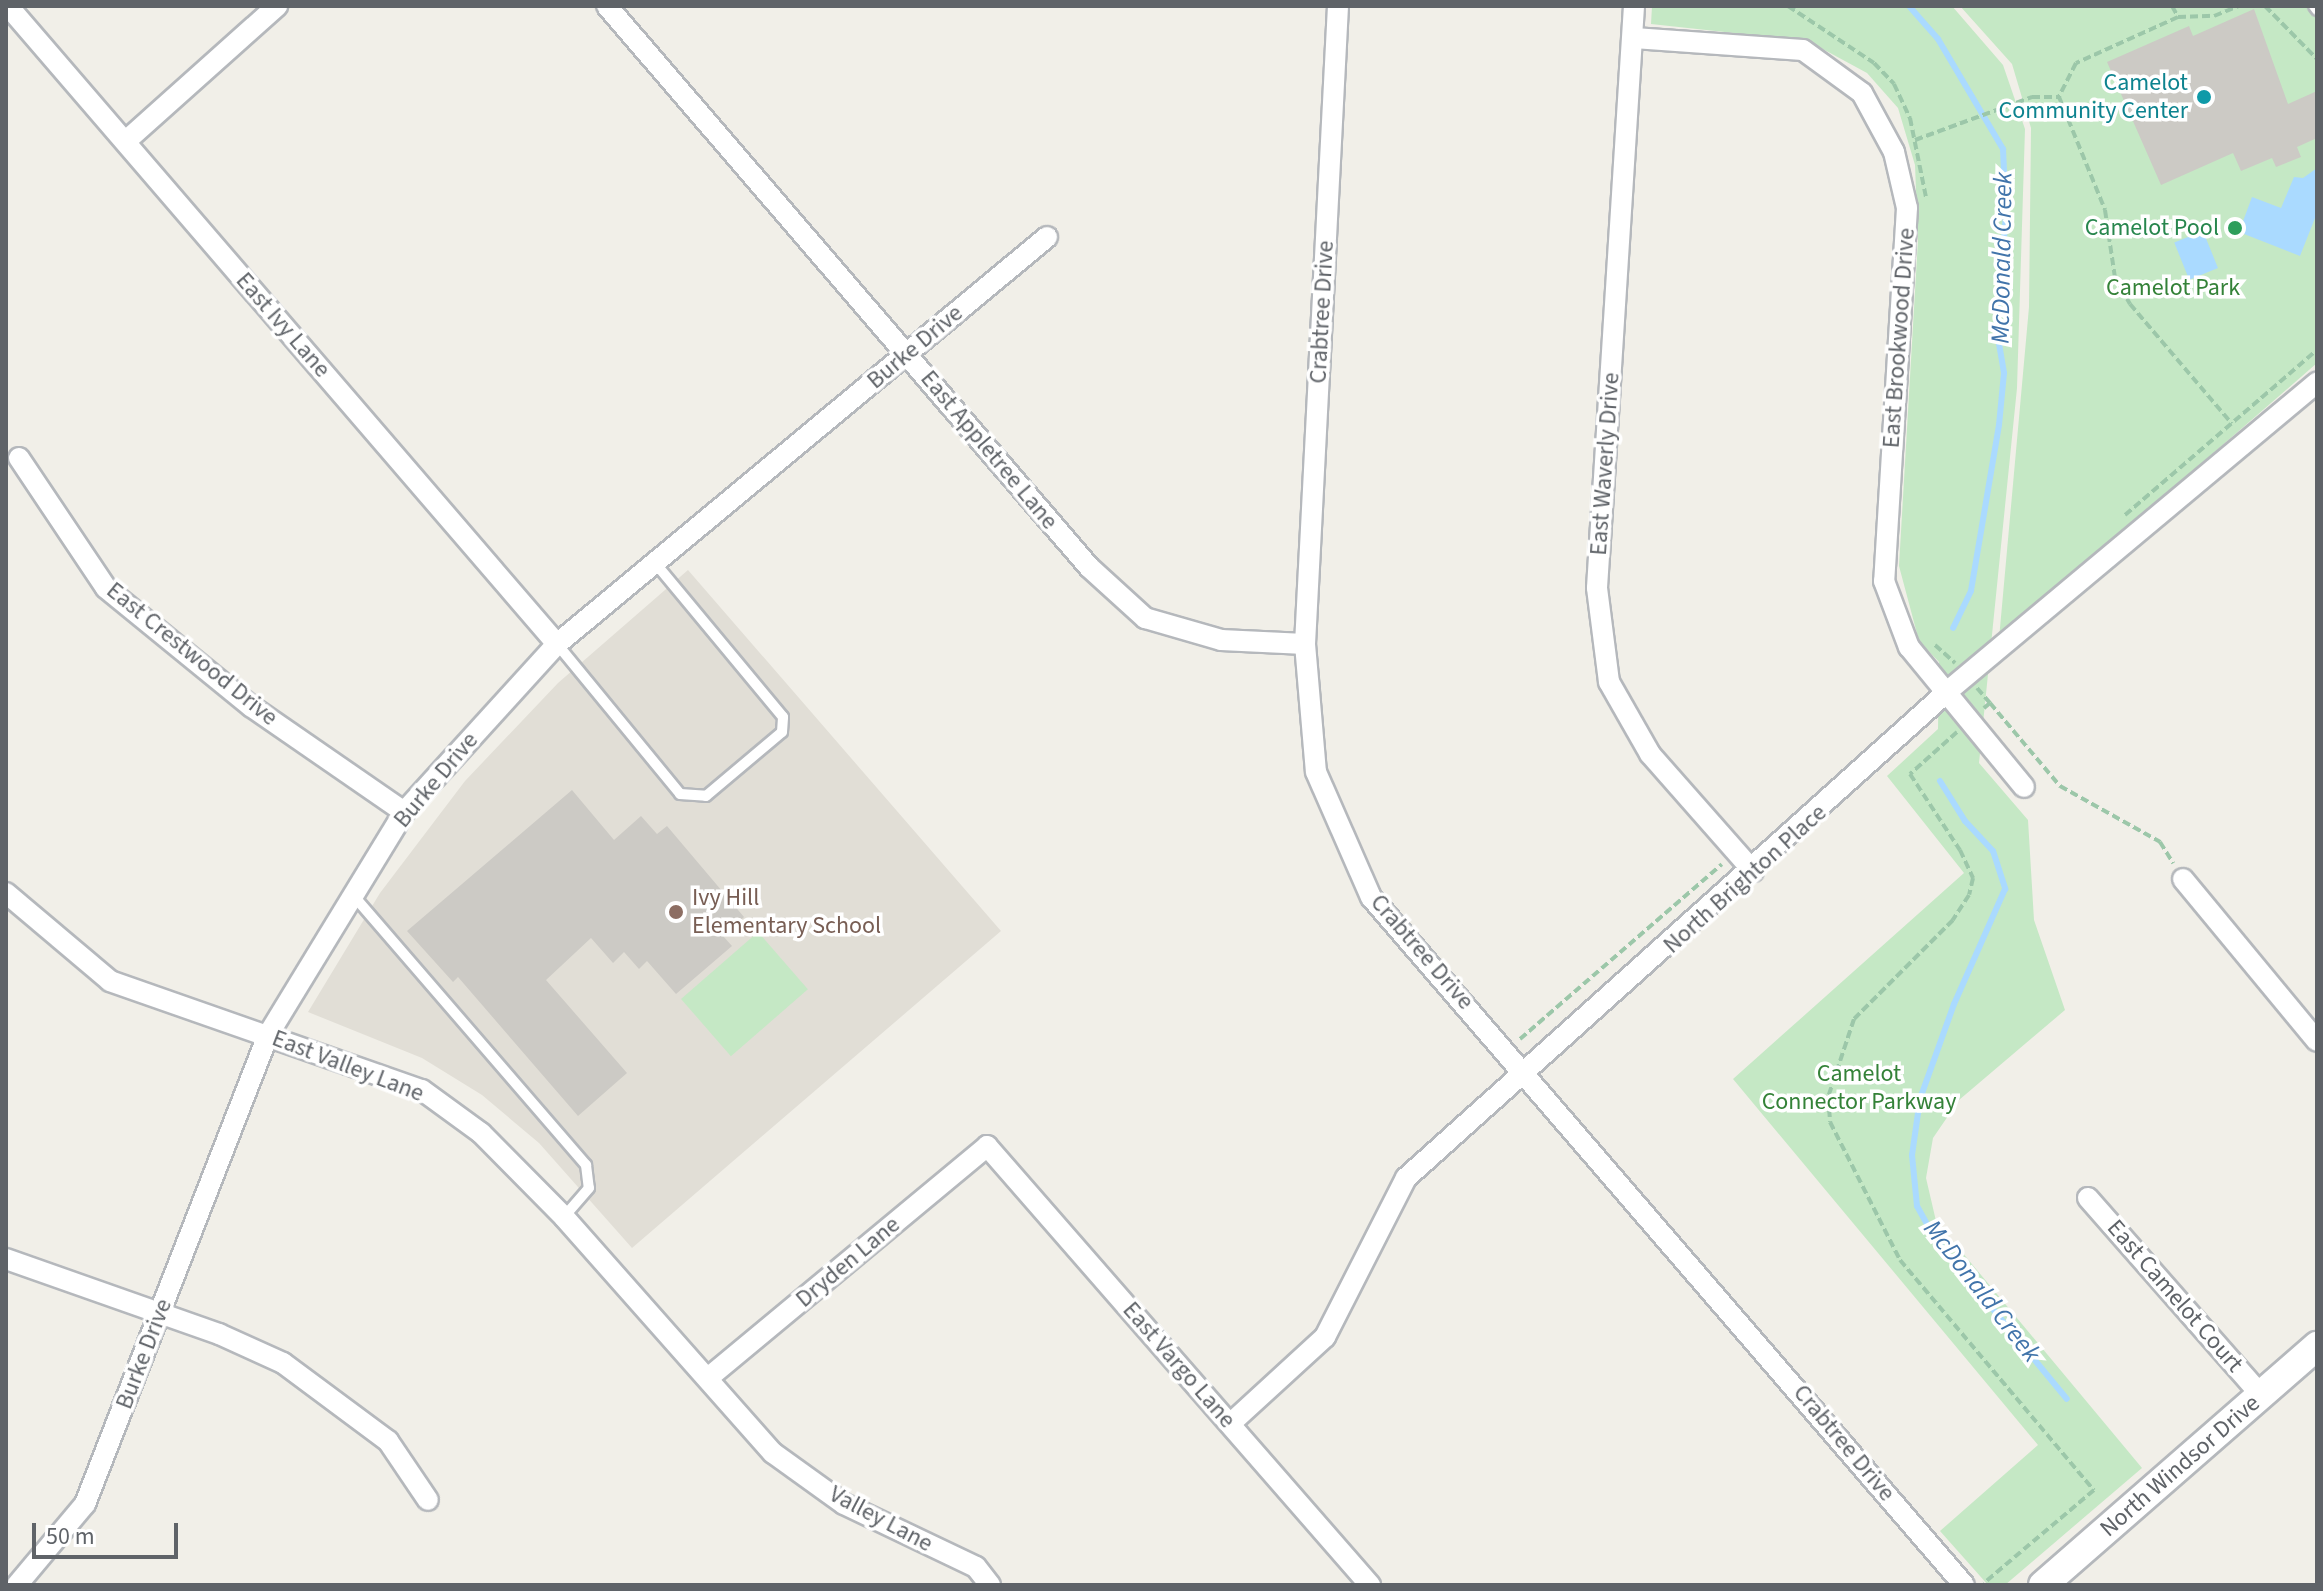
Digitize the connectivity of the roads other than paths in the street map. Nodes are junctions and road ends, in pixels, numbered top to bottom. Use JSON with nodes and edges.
{"nodes":[{"id":1,"x":8,"y":6,"type":"edge"},
{"id":2,"x":277,"y":6,"type":"edge"},
{"id":3,"x":607,"y":6,"type":"edge"},
{"id":4,"x":1338,"y":6,"type":"edge"},
{"id":5,"x":1634,"y":6,"type":"edge"},
{"id":6,"x":1634,"y":38,"type":"junction"},
{"id":7,"x":126,"y":141,"type":"junction"},
{"id":8,"x":1047,"y":237,"type":"dead end"},
{"id":9,"x":908,"y":354,"type":"junction"},
{"id":10,"x":2317,"y":383,"type":"edge"},
{"id":11,"x":19,"y":458,"type":"dead end"},
{"id":12,"x":655,"y":563,"type":"junction"},
{"id":13,"x":557,"y":644,"type":"junction"},
{"id":14,"x":1305,"y":644,"type":"junction"},
{"id":15,"x":1948,"y":691,"type":"junction"},
{"id":16,"x":2024,"y":787,"type":"dead end"},
{"id":17,"x":404,"y":812,"type":"junction"},
{"id":18,"x":1753,"y":871,"type":"junction"},
{"id":19,"x":2183,"y":879,"type":"road end"},
{"id":20,"x":6,"y":893,"type":"edge"},
{"id":21,"x":353,"y":895,"type":"junction"},
{"id":22,"x":268,"y":1035,"type":"junction"},
{"id":23,"x":2317,"y":1041,"type":"edge"},
{"id":24,"x":1529,"y":1073,"type":"junction"},
{"id":25,"x":987,"y":1146,"type":"joint"},
{"id":26,"x":2088,"y":1198,"type":"dead end"},
{"id":27,"x":564,"y":1217,"type":"junction"},
{"id":28,"x":6,"y":1259,"type":"edge"},
{"id":29,"x":159,"y":1316,"type":"junction"},
{"id":30,"x":2317,"y":1346,"type":"edge"},
{"id":31,"x":708,"y":1378,"type":"junction"},
{"id":32,"x":2261,"y":1395,"type":"junction"},
{"id":33,"x":1230,"y":1424,"type":"junction"},
{"id":34,"x":428,"y":1500,"type":"dead end"},
{"id":35,"x":17,"y":1585,"type":"edge"},
{"id":36,"x":990,"y":1585,"type":"edge"},
{"id":37,"x":1370,"y":1585,"type":"edge"},
{"id":38,"x":1964,"y":1585,"type":"edge"},
{"id":39,"x":2043,"y":1585,"type":"edge"}],
"edges":[{"from":1,"to":7,"type":"street","name":"East Ivy Lane"},
{"from":2,"to":7,"type":"street"},
{"from":3,"to":9,"type":"street","name":"East Appletree Lane"},
{"from":4,"to":14,"type":"street","name":"Crabtree Drive"},
{"from":5,"to":6,"type":"street","name":"East Waverly Drive"},
{"from":6,"to":15,"type":"street","name":"East Brookwood Drive"},
{"from":6,"to":18,"type":"street","name":"East Waverly Drive"},
{"from":7,"to":13,"type":"street","name":"East Ivy Lane"},
{"from":8,"to":9,"type":"street","name":"Burke Drive"},
{"from":9,"to":12,"type":"street","name":"Burke Drive"},
{"from":9,"to":14,"type":"street","name":"East Appletree Lane"},
{"from":10,"to":15,"type":"street","name":"North Brighton Place"},
{"from":11,"to":17,"type":"street","name":"East Crestwood Drive"},
{"from":12,"to":13,"type":"street","name":"Burke Drive"},
{"from":12,"to":13,"type":"lane"},
{"from":13,"to":17,"type":"street","name":"Burke Drive"},
{"from":14,"to":24,"type":"street","name":"Crabtree Drive"},
{"from":15,"to":16,"type":"street","name":"East Brookwood Drive"},
{"from":15,"to":18,"type":"street","name":"North Brighton Place"},
{"from":17,"to":21,"type":"street","name":"Burke Drive"},
{"from":18,"to":24,"type":"street","name":"North Brighton Place"},
{"from":19,"to":23,"type":"street"},
{"from":20,"to":22,"type":"street","name":"East Valley Lane"},
{"from":21,"to":22,"type":"street","name":"Burke Drive"},
{"from":21,"to":27,"type":"lane"},
{"from":22,"to":27,"type":"street","name":"East Valley Lane"},
{"from":22,"to":29,"type":"street","name":"Burke Drive"},
{"from":24,"to":33,"type":"street","name":"North Brighton Place"},
{"from":24,"to":38,"type":"street","name":"Crabtree Drive"},
{"from":25,"to":31,"type":"street","name":"Dryden Lane"},
{"from":25,"to":33,"type":"street","name":"East Vargo Lane"},
{"from":26,"to":32,"type":"street","name":"East Camelot Court"},
{"from":27,"to":31,"type":"street","name":"East Valley Lane"},
{"from":28,"to":29,"type":"street"},
{"from":29,"to":34,"type":"street"},
{"from":29,"to":35,"type":"street","name":"Burke Drive"},
{"from":30,"to":32,"type":"main road","name":"North Windsor Drive"},
{"from":31,"to":36,"type":"street","name":"Valley Lane"},
{"from":32,"to":39,"type":"main road","name":"North Windsor Drive"},
{"from":33,"to":37,"type":"street","name":"East Vargo Lane"}]}
